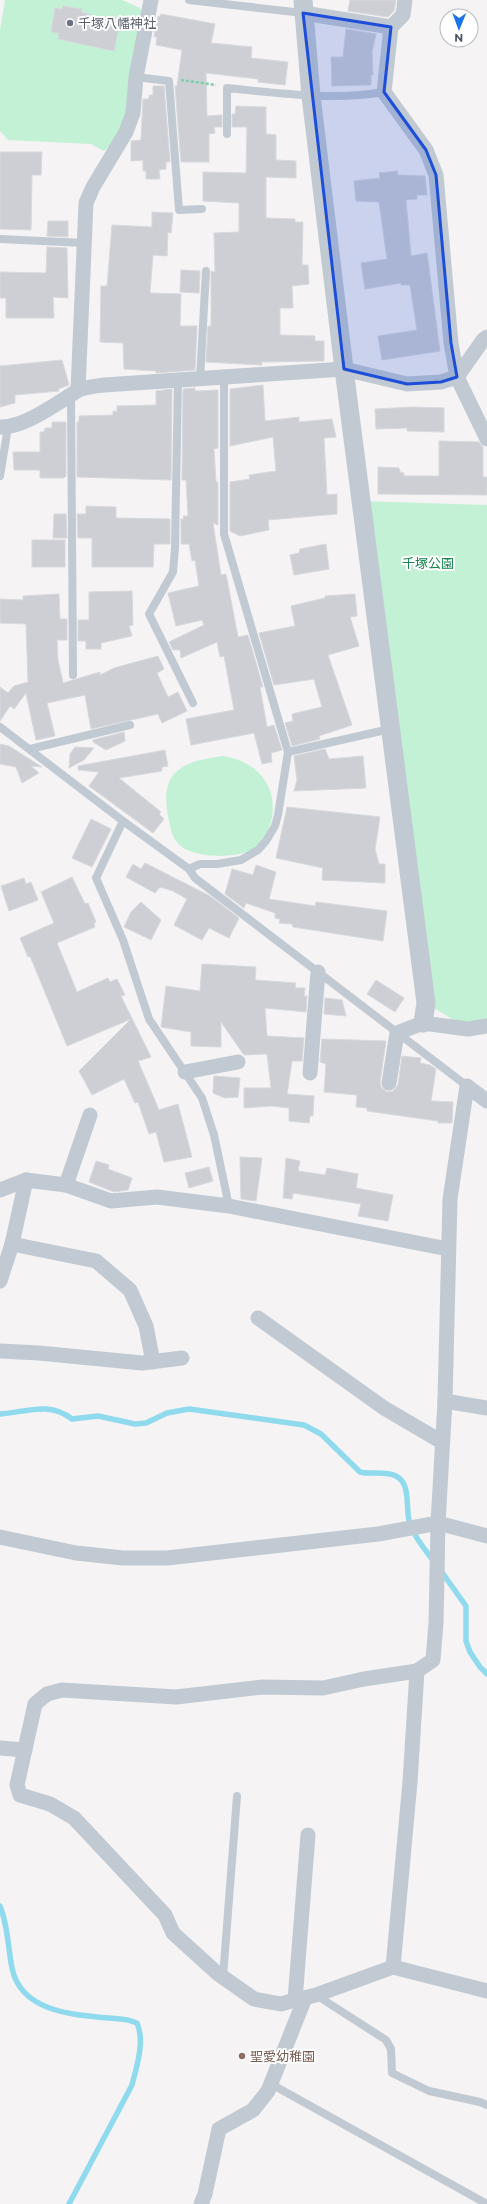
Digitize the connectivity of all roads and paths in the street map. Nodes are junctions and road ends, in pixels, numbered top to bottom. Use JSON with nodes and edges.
{"nodes":[{"id":1,"x":151,"y":0,"type":"edge"},
{"id":2,"x":189,"y":0,"type":"edge"},
{"id":3,"x":405,"y":0,"type":"edge"},
{"id":4,"x":303,"y":6,"type":"edge"},
{"id":5,"x":391,"y":27,"type":"junction"},
{"id":6,"x":136,"y":78,"type":"junction"},
{"id":7,"x":169,"y":81,"type":"junction"},
{"id":8,"x":227,"y":88,"type":"junction"},
{"id":9,"x":384,"y":92,"type":"junction"},
{"id":10,"x":311,"y":96,"type":"junction"},
{"id":11,"x":228,"y":134,"type":"dead end"},
{"id":12,"x":202,"y":209,"type":"dead end"},
{"id":13,"x":0,"y":239,"type":"edge"},
{"id":14,"x":84,"y":243,"type":"junction"},
{"id":15,"x":206,"y":270,"type":"dead end"},
{"id":16,"x":487,"y":337,"type":"edge"},
{"id":17,"x":344,"y":369,"type":"junction"},
{"id":18,"x":457,"y":377,"type":"junction"},
{"id":19,"x":224,"y":378,"type":"junction"},
{"id":20,"x":200,"y":379,"type":"junction"},
{"id":21,"x":178,"y":380,"type":"junction"},
{"id":22,"x":74,"y":393,"type":"junction"},
{"id":23,"x":4,"y":427,"type":"edge"},
{"id":24,"x":487,"y":439,"type":"edge"},
{"id":25,"x":0,"y":476,"type":"edge"},
{"id":26,"x":73,"y":675,"type":"dead end"},
{"id":27,"x":193,"y":703,"type":"dead end"},
{"id":28,"x":130,"y":724,"type":"dead end"},
{"id":29,"x":0,"y":727,"type":"edge"},
{"id":30,"x":390,"y":729,"type":"junction"},
{"id":31,"x":30,"y":748,"type":"junction"},
{"id":32,"x":288,"y":752,"type":"junction"},
{"id":33,"x":122,"y":821,"type":"junction"},
{"id":34,"x":189,"y":869,"type":"junction"},
{"id":35,"x":318,"y":972,"type":"junction"},
{"id":36,"x":423,"y":1023,"type":"junction"},
{"id":37,"x":487,"y":1026,"type":"edge"},
{"id":38,"x":397,"y":1033,"type":"junction"},
{"id":39,"x":238,"y":1062,"type":"dead end"},
{"id":40,"x":185,"y":1072,"type":"junction"},
{"id":41,"x":310,"y":1073,"type":"dead end"},
{"id":42,"x":389,"y":1083,"type":"dead end"},
{"id":43,"x":467,"y":1086,"type":"junction"},
{"id":44,"x":487,"y":1101,"type":"edge"},
{"id":45,"x":90,"y":1115,"type":"dead end"},
{"id":46,"x":26,"y":1180,"type":"junction"},
{"id":47,"x":66,"y":1186,"type":"junction"},
{"id":48,"x":0,"y":1190,"type":"edge"},
{"id":49,"x":229,"y":1206,"type":"junction"},
{"id":50,"x":12,"y":1244,"type":"junction"},
{"id":51,"x":448,"y":1249,"type":"junction"},
{"id":52,"x":0,"y":1281,"type":"edge"},
{"id":53,"x":258,"y":1318,"type":"dead end"},
{"id":54,"x":0,"y":1351,"type":"edge"},
{"id":55,"x":182,"y":1358,"type":"dead end"},
{"id":56,"x":153,"y":1362,"type":"junction"},
{"id":57,"x":445,"y":1402,"type":"junction"},
{"id":58,"x":487,"y":1408,"type":"edge"},
{"id":59,"x":442,"y":1442,"type":"junction"},
{"id":60,"x":438,"y":1523,"type":"junction"},
{"id":61,"x":487,"y":1536,"type":"edge"},
{"id":62,"x":0,"y":1537,"type":"edge"},
{"id":63,"x":417,"y":1671,"type":"junction"},
{"id":64,"x":0,"y":1748,"type":"edge"},
{"id":65,"x":25,"y":1750,"type":"junction"},
{"id":66,"x":237,"y":1796,"type":"dead end"},
{"id":67,"x":308,"y":1835,"type":"dead end"},
{"id":68,"x":393,"y":1967,"type":"junction"},
{"id":69,"x":223,"y":1977,"type":"junction"},
{"id":70,"x":487,"y":1991,"type":"edge"},
{"id":71,"x":305,"y":1998,"type":"junction"},
{"id":72,"x":271,"y":2084,"type":"junction"},
{"id":73,"x":487,"y":2105,"type":"edge"},
{"id":74,"x":201,"y":2204,"type":"edge"},
{"id":75,"x":487,"y":2204,"type":"edge"}],
"edges":[{"from":1,"to":6,"type":"street"},
{"from":2,"to":4,"type":"lane"},
{"from":3,"to":5,"type":"street"},
{"from":4,"to":5,"type":"street"},
{"from":4,"to":10,"type":"street"},
{"from":5,"to":9,"type":"street"},
{"from":6,"to":7,"type":"lane"},
{"from":6,"to":14,"type":"street"},
{"from":7,"to":8,"type":"path"},
{"from":7,"to":12,"type":"lane"},
{"from":8,"to":10,"type":"lane"},
{"from":8,"to":11,"type":"lane"},
{"from":9,"to":10,"type":"lane"},
{"from":9,"to":18,"type":"street"},
{"from":10,"to":17,"type":"street"},
{"from":13,"to":14,"type":"lane"},
{"from":14,"to":22,"type":"street"},
{"from":15,"to":20,"type":"lane"},
{"from":16,"to":18,"type":"street"},
{"from":17,"to":18,"type":"street"},
{"from":17,"to":19,"type":"street"},
{"from":17,"to":30,"type":"street"},
{"from":18,"to":24,"type":"street"},
{"from":19,"to":20,"type":"street"},
{"from":19,"to":32,"type":"lane"},
{"from":20,"to":21,"type":"street"},
{"from":21,"to":22,"type":"street"},
{"from":21,"to":27,"type":"lane"},
{"from":22,"to":23,"type":"street"},
{"from":22,"to":26,"type":"lane"},
{"from":23,"to":25,"type":"lane"},
{"from":28,"to":31,"type":"lane"},
{"from":29,"to":31,"type":"lane"},
{"from":30,"to":32,"type":"lane"},
{"from":30,"to":36,"type":"street"},
{"from":31,"to":33,"type":"lane"},
{"from":32,"to":34,"type":"lane"},
{"from":33,"to":34,"type":"lane"},
{"from":33,"to":40,"type":"lane"},
{"from":34,"to":35,"type":"lane"},
{"from":35,"to":38,"type":"lane"},
{"from":35,"to":41,"type":"street"},
{"from":36,"to":37,"type":"street"},
{"from":36,"to":38,"type":"street"},
{"from":38,"to":42,"type":"street"},
{"from":38,"to":43,"type":"lane"},
{"from":39,"to":40,"type":"street"},
{"from":40,"to":49,"type":"lane"},
{"from":43,"to":44,"type":"street"},
{"from":43,"to":51,"type":"street"},
{"from":45,"to":47,"type":"street"},
{"from":46,"to":47,"type":"street"},
{"from":46,"to":48,"type":"street"},
{"from":46,"to":50,"type":"street"},
{"from":47,"to":49,"type":"street"},
{"from":49,"to":51,"type":"street"},
{"from":50,"to":52,"type":"street"},
{"from":50,"to":56,"type":"street"},
{"from":51,"to":57,"type":"street"},
{"from":53,"to":59,"type":"street"},
{"from":54,"to":56,"type":"street"},
{"from":55,"to":56,"type":"street"},
{"from":57,"to":58,"type":"street"},
{"from":57,"to":59,"type":"street"},
{"from":59,"to":60,"type":"street"},
{"from":60,"to":61,"type":"street"},
{"from":60,"to":62,"type":"street"},
{"from":60,"to":63,"type":"street"},
{"from":63,"to":65,"type":"street"},
{"from":63,"to":68,"type":"street"},
{"from":64,"to":65,"type":"street"},
{"from":65,"to":69,"type":"street"},
{"from":66,"to":69,"type":"lane"},
{"from":67,"to":71,"type":"street"},
{"from":68,"to":70,"type":"street"},
{"from":68,"to":71,"type":"street"},
{"from":69,"to":71,"type":"street"},
{"from":71,"to":72,"type":"street"},
{"from":71,"to":73,"type":"lane"},
{"from":72,"to":74,"type":"street"},
{"from":72,"to":75,"type":"lane"}]}
